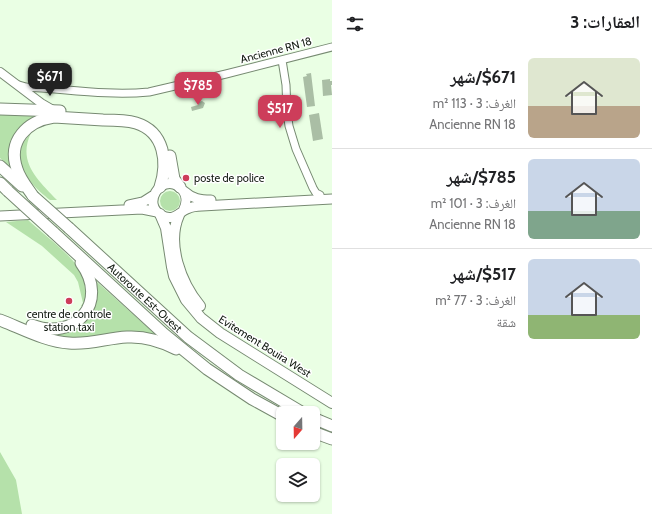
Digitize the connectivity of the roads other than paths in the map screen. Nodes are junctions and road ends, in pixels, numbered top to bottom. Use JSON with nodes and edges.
{"nodes":[{"id":1,"x":332,"y":47,"type":"edge"},
{"id":2,"x":282,"y":60,"type":"junction"},
{"id":3,"x":0,"y":72,"type":"edge"},
{"id":4,"x":13,"y":82,"type":"junction"},
{"id":5,"x":0,"y":109,"type":"edge"},
{"id":6,"x":56,"y":111,"type":"junction"},
{"id":7,"x":0,"y":166,"type":"edge"},
{"id":8,"x":0,"y":183,"type":"edge"},
{"id":9,"x":182,"y":189,"type":"junction"},
{"id":10,"x":157,"y":191,"type":"junction"},
{"id":11,"x":310,"y":192,"type":"junction"},
{"id":12,"x":332,"y":194,"type":"edge"},
{"id":13,"x":33,"y":196,"type":"junction"},
{"id":14,"x":332,"y":199,"type":"edge"},
{"id":15,"x":0,"y":212,"type":"edge"},
{"id":16,"x":158,"y":213,"type":"junction"},
{"id":17,"x":181,"y":213,"type":"junction"},
{"id":18,"x":0,"y":216,"type":"edge"},
{"id":19,"x":66,"y":244,"type":"junction"},
{"id":20,"x":0,"y":313,"type":"edge"},
{"id":21,"x":0,"y":320,"type":"edge"},
{"id":22,"x":193,"y":358,"type":"junction"},
{"id":23,"x":332,"y":395,"type":"edge"},
{"id":24,"x":332,"y":403,"type":"edge"},
{"id":25,"x":291,"y":406,"type":"edge"},
{"id":26,"x":276,"y":412,"type":"edge"},
{"id":27,"x":320,"y":421,"type":"edge"},
{"id":28,"x":332,"y":426,"type":"edge"},
{"id":29,"x":320,"y":435,"type":"edge"},
{"id":30,"x":332,"y":440,"type":"edge"}],
"edges":[{"from":1,"to":2,"type":"street","name":"Ancienne RN 18"},
{"from":2,"to":4,"type":"street","name":"Ancienne RN 18"},
{"from":2,"to":11,"type":"street"},
{"from":3,"to":4,"type":"main road","name":"Ancienne RN 18"},
{"from":4,"to":6,"type":"main road","name":"Ancienne RN 18"},
{"from":5,"to":6,"type":"highway"},
{"from":6,"to":9,"type":"highway"},
{"from":7,"to":13,"type":"highway","name":"Autoroute Est-Ouest"},
{"from":8,"to":19,"type":"highway","name":"Autoroute Est-Ouest","bridge":true},
{"from":9,"to":10,"type":"main road"},
{"from":9,"to":11,"type":"main road"},
{"from":9,"to":17,"type":"main road"},
{"from":10,"to":13,"type":"highway"},
{"from":10,"to":15,"type":"main road"},
{"from":10,"to":16,"type":"main road"},
{"from":11,"to":12,"type":"main road"},
{"from":13,"to":25,"type":"highway","name":"Autoroute Est-Ouest","bridge":true},
{"from":14,"to":17,"type":"main road"},
{"from":16,"to":17,"type":"main road"},
{"from":16,"to":18,"type":"main road"},
{"from":16,"to":24,"type":"highway","name":"Evitement Bouira West"},
{"from":17,"to":23,"type":"highway","name":"Evitement Bouira West"},
{"from":19,"to":20,"type":"highway"},
{"from":19,"to":22,"type":"highway","name":"Autoroute Est-Ouest"},
{"from":21,"to":22,"type":"highway"},
{"from":22,"to":26,"type":"highway","name":"Autoroute Est-Ouest"},
{"from":27,"to":28,"type":"highway"},
{"from":29,"to":30,"type":"highway"}]}
